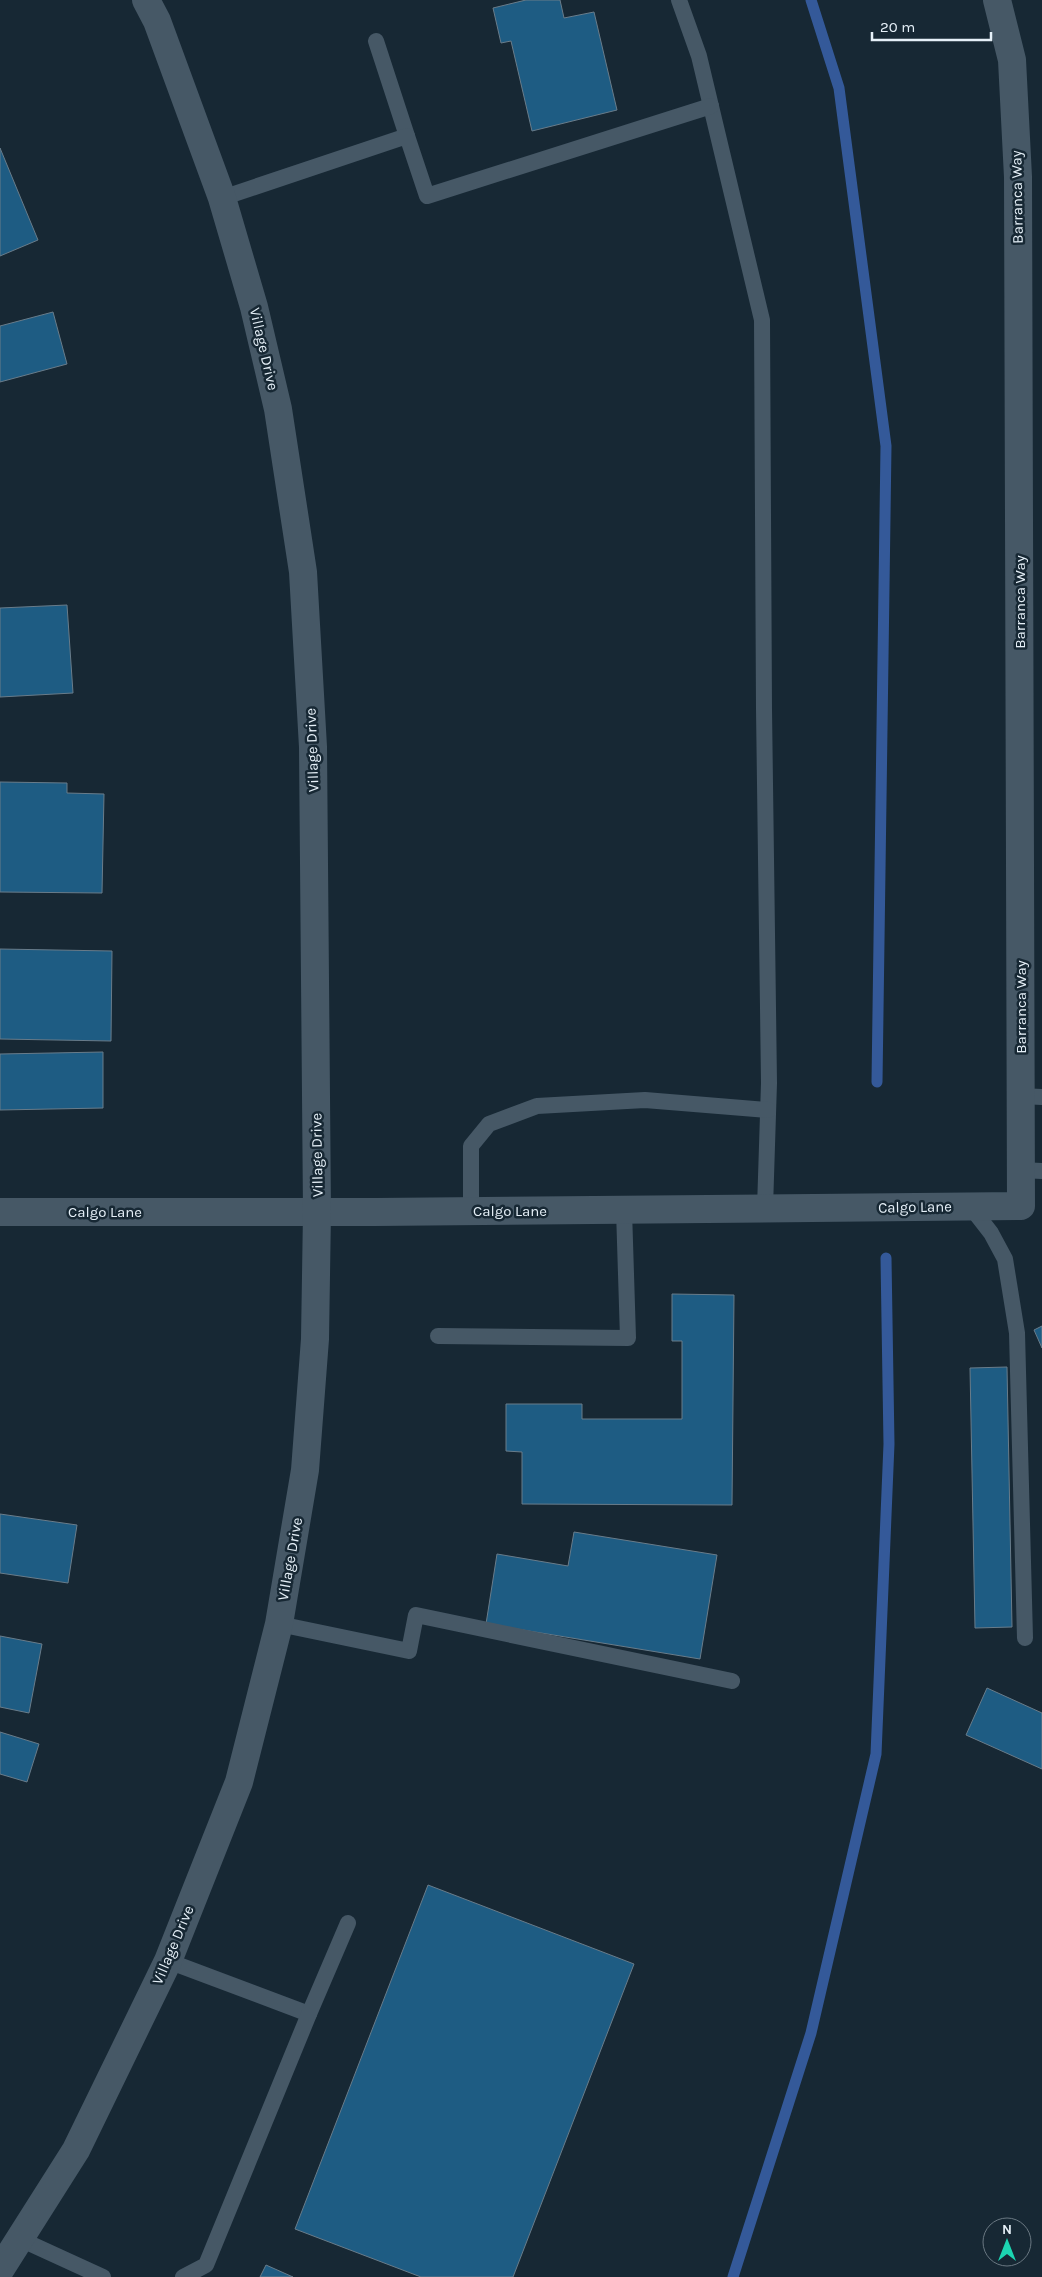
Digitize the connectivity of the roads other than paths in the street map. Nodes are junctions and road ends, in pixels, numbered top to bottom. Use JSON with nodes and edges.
{"nodes":[{"id":1,"x":146,"y":0,"type":"edge"},
{"id":2,"x":680,"y":0,"type":"edge"},
{"id":3,"x":998,"y":0,"type":"edge"},
{"id":4,"x":376,"y":41,"type":"dead end"},
{"id":5,"x":712,"y":106,"type":"junction"},
{"id":6,"x":407,"y":136,"type":"junction"},
{"id":7,"x":222,"y":198,"type":"junction"},
{"id":8,"x":1032,"y":1097,"type":"edge"},
{"id":9,"x":768,"y":1110,"type":"junction"},
{"id":10,"x":1032,"y":1171,"type":"edge"},
{"id":11,"x":970,"y":1206,"type":"junction"},
{"id":12,"x":1020,"y":1206,"type":"joint"},
{"id":13,"x":765,"y":1208,"type":"junction"},
{"id":14,"x":624,"y":1210,"type":"junction"},
{"id":15,"x":471,"y":1211,"type":"junction"},
{"id":16,"x":0,"y":1212,"type":"edge"},
{"id":17,"x":318,"y":1212,"type":"junction"},
{"id":18,"x":438,"y":1336,"type":"dead end"},
{"id":19,"x":279,"y":1624,"type":"junction"},
{"id":20,"x":1025,"y":1638,"type":"dead end"},
{"id":21,"x":732,"y":1681,"type":"dead end"},
{"id":22,"x":348,"y":1923,"type":"dead end"},
{"id":23,"x":168,"y":1960,"type":"junction"},
{"id":24,"x":309,"y":2014,"type":"junction"},
{"id":25,"x":20,"y":2239,"type":"junction"},
{"id":26,"x":0,"y":2270,"type":"edge"},
{"id":27,"x":103,"y":2277,"type":"edge"},
{"id":28,"x":183,"y":2277,"type":"edge"}],
"edges":[{"from":1,"to":7,"type":"main road","name":"Village Drive"},
{"from":2,"to":5,"type":"lane"},
{"from":3,"to":8,"type":"main road","name":"Barranca Way"},
{"from":4,"to":6,"type":"lane"},
{"from":5,"to":6,"type":"lane"},
{"from":5,"to":9,"type":"lane"},
{"from":6,"to":7,"type":"lane"},
{"from":7,"to":17,"type":"main road","name":"Village Drive"},
{"from":8,"to":10,"type":"main road","name":"Barranca Way"},
{"from":9,"to":13,"type":"lane"},
{"from":9,"to":15,"type":"lane"},
{"from":10,"to":12,"type":"main road","name":"Barranca Way"},
{"from":11,"to":12,"type":"main road","name":"Calgo Lane"},
{"from":11,"to":13,"type":"main road","name":"Calgo Lane"},
{"from":11,"to":20,"type":"lane"},
{"from":13,"to":14,"type":"main road","name":"Calgo Lane"},
{"from":14,"to":15,"type":"main road","name":"Calgo Lane"},
{"from":14,"to":18,"type":"lane"},
{"from":15,"to":17,"type":"main road","name":"Calgo Lane"},
{"from":16,"to":17,"type":"main road","name":"Calgo Lane"},
{"from":17,"to":19,"type":"main road","name":"Village Drive"},
{"from":19,"to":21,"type":"lane"},
{"from":19,"to":23,"type":"main road","name":"Village Drive"},
{"from":22,"to":24,"type":"lane"},
{"from":23,"to":24,"type":"lane"},
{"from":23,"to":25,"type":"main road","name":"Village Drive"},
{"from":24,"to":28,"type":"lane"},
{"from":25,"to":26,"type":"main road","name":"Village Drive"},
{"from":25,"to":27,"type":"lane"}]}
